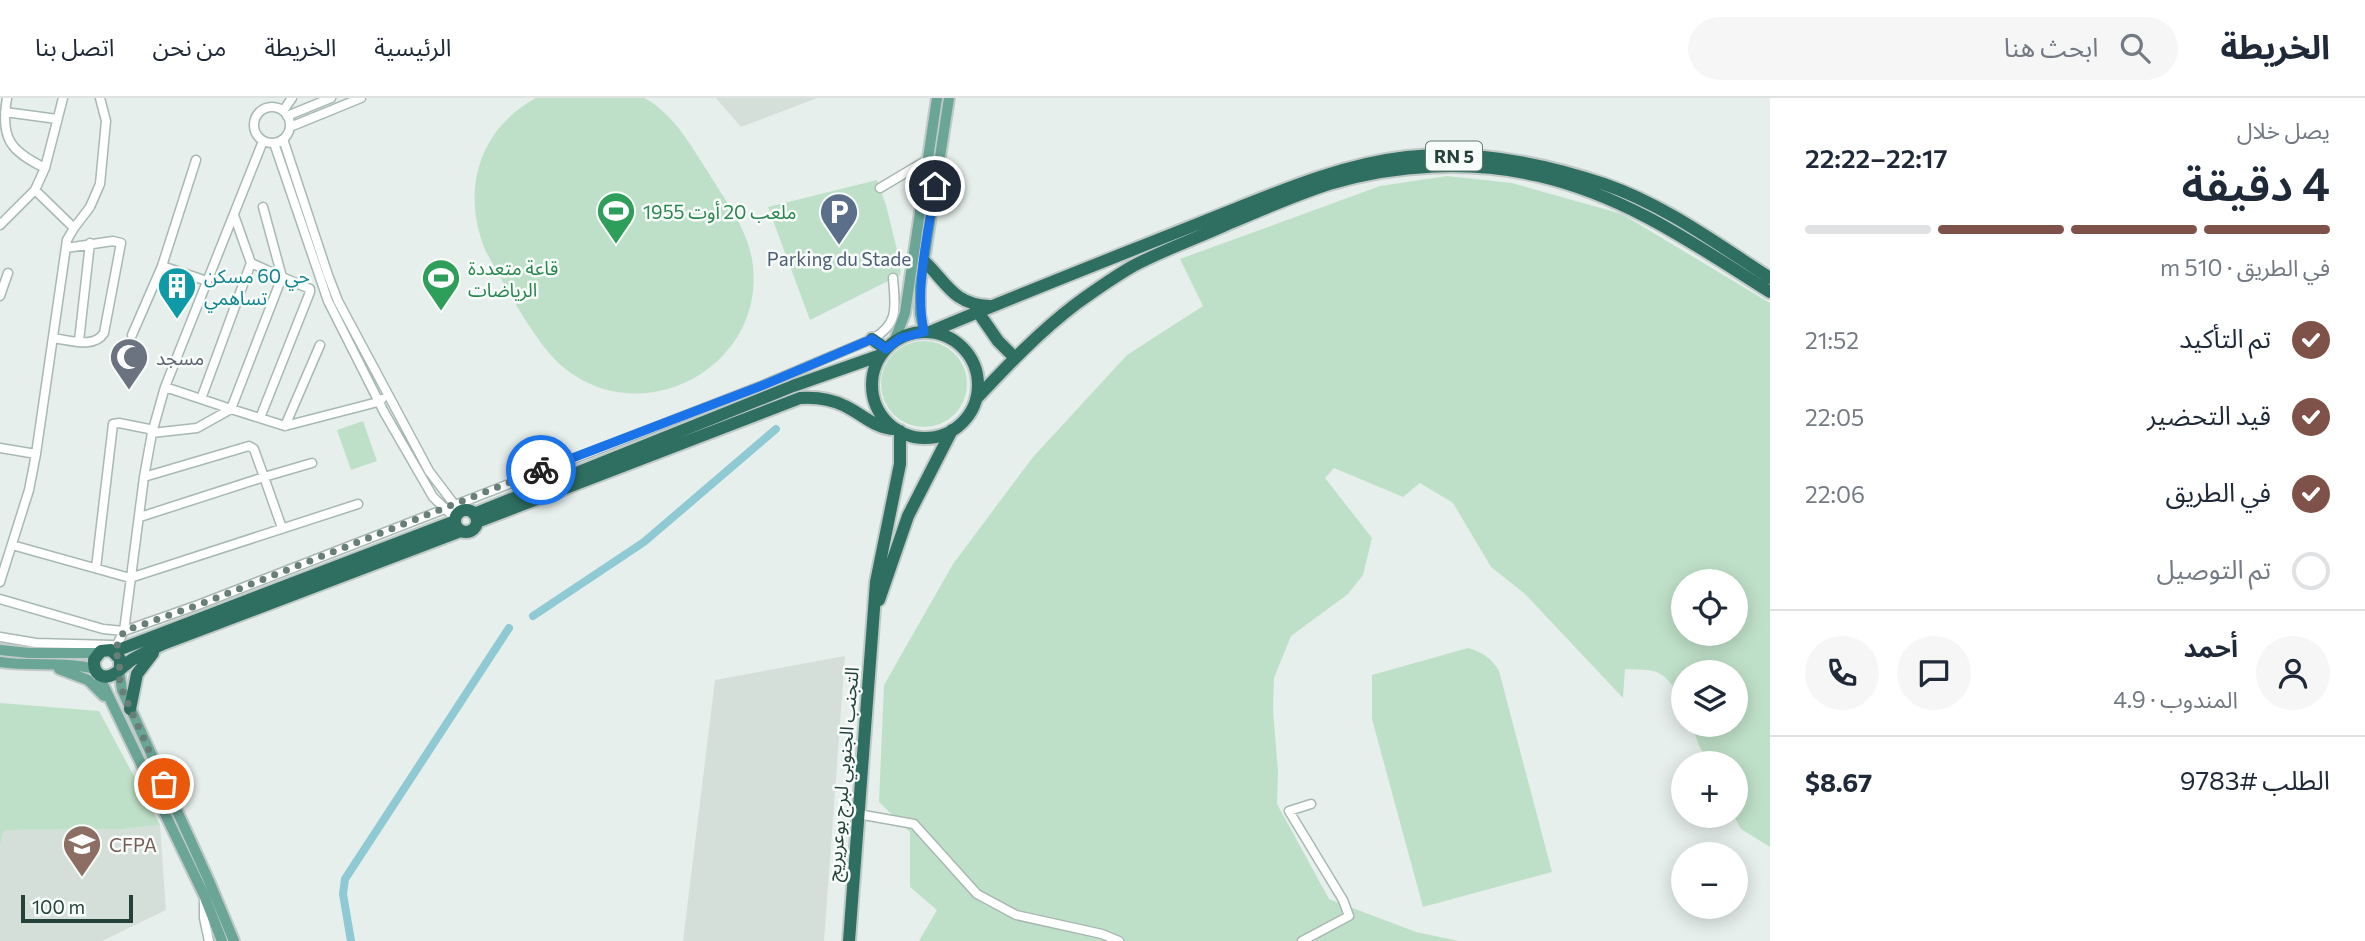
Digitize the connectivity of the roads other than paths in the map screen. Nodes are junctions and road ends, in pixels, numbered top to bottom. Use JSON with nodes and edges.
{"nodes":[{"id":1,"x":7,"y":98,"type":"edge"},
{"id":2,"x":63,"y":98,"type":"edge"},
{"id":3,"x":100,"y":98,"type":"edge"},
{"id":4,"x":292,"y":98,"type":"edge"},
{"id":5,"x":331,"y":98,"type":"edge"},
{"id":6,"x":361,"y":98,"type":"edge"},
{"id":7,"x":937,"y":98,"type":"edge"},
{"id":8,"x":949,"y":98,"type":"edge"},
{"id":9,"x":5,"y":112,"type":"junction"},
{"id":10,"x":285,"y":113,"type":"junction"},
{"id":11,"x":57,"y":119,"type":"junction"},
{"id":12,"x":290,"y":127,"type":"junction"},
{"id":13,"x":283,"y":139,"type":"junction"},
{"id":14,"x":263,"y":141,"type":"junction"},
{"id":15,"x":274,"y":143,"type":"junction"},
{"id":16,"x":196,"y":160,"type":"dead end"},
{"id":17,"x":933,"y":161,"type":"junction"},
{"id":18,"x":45,"y":168,"type":"junction"},
{"id":19,"x":880,"y":188,"type":"dead end"},
{"id":20,"x":35,"y":190,"type":"junction"},
{"id":21,"x":263,"y":207,"type":"dead end"},
{"id":22,"x":234,"y":215,"type":"junction"},
{"id":23,"x":0,"y":225,"type":"edge"},
{"id":24,"x":74,"y":228,"type":"junction"},
{"id":25,"x":90,"y":243,"type":"junction"},
{"id":26,"x":66,"y":248,"type":"junction"},
{"id":27,"x":925,"y":262,"type":"junction"},
{"id":28,"x":251,"y":263,"type":"junction"},
{"id":29,"x":162,"y":266,"type":"junction"},
{"id":30,"x":8,"y":273,"type":"dead end"},
{"id":31,"x":282,"y":277,"type":"junction"},
{"id":32,"x":893,"y":278,"type":"dead end"},
{"id":33,"x":1770,"y":278,"type":"edge"},
{"id":34,"x":207,"y":281,"type":"junction"},
{"id":35,"x":1770,"y":292,"type":"edge"},
{"id":36,"x":0,"y":296,"type":"edge"},
{"id":37,"x":993,"y":306,"type":"junction"},
{"id":38,"x":978,"y":312,"type":"junction"},
{"id":39,"x":927,"y":332,"type":"junction"},
{"id":40,"x":132,"y":335,"type":"dead end"},
{"id":41,"x":53,"y":338,"type":"junction"},
{"id":42,"x":872,"y":339,"type":"junction"},
{"id":43,"x":79,"y":341,"type":"junction"},
{"id":44,"x":320,"y":345,"type":"dead end"},
{"id":45,"x":887,"y":349,"type":"junction"},
{"id":46,"x":1015,"y":358,"type":"junction"},
{"id":47,"x":165,"y":387,"type":"junction"},
{"id":48,"x":389,"y":396,"type":"junction"},
{"id":49,"x":201,"y":399,"type":"junction"},
{"id":50,"x":976,"y":399,"type":"junction"},
{"id":51,"x":379,"y":401,"type":"junction"},
{"id":52,"x":231,"y":409,"type":"junction"},
{"id":53,"x":260,"y":418,"type":"junction"},
{"id":54,"x":285,"y":426,"type":"junction"},
{"id":55,"x":898,"y":430,"type":"junction"},
{"id":56,"x":952,"y":430,"type":"junction"},
{"id":57,"x":153,"y":432,"type":"junction"},
{"id":58,"x":0,"y":448,"type":"edge"},
{"id":59,"x":36,"y":454,"type":"junction"},
{"id":60,"x":312,"y":463,"type":"dead end"},
{"id":61,"x":144,"y":477,"type":"junction"},
{"id":62,"x":264,"y":477,"type":"junction"},
{"id":63,"x":358,"y":504,"type":"dead end"},
{"id":64,"x":444,"y":509,"type":"junction"},
{"id":65,"x":140,"y":517,"type":"junction"},
{"id":66,"x":457,"y":517,"type":"junction"},
{"id":67,"x":476,"y":518,"type":"junction"},
{"id":68,"x":282,"y":528,"type":"junction"},
{"id":69,"x":12,"y":545,"type":"junction"},
{"id":70,"x":96,"y":568,"type":"junction"},
{"id":71,"x":130,"y":578,"type":"junction"},
{"id":72,"x":0,"y":582,"type":"edge"},
{"id":73,"x":0,"y":599,"type":"edge"},
{"id":74,"x":875,"y":610,"type":"junction"},
{"id":75,"x":124,"y":631,"type":"junction"},
{"id":76,"x":0,"y":638,"type":"edge"},
{"id":77,"x":163,"y":644,"type":"junction"},
{"id":78,"x":115,"y":648,"type":"junction"},
{"id":79,"x":0,"y":650,"type":"edge"},
{"id":80,"x":99,"y":653,"type":"junction"},
{"id":81,"x":0,"y":662,"type":"edge"},
{"id":82,"x":43,"y":665,"type":"junction"},
{"id":83,"x":119,"y":669,"type":"junction"},
{"id":84,"x":97,"y":671,"type":"junction"},
{"id":85,"x":114,"y":706,"type":"junction"},
{"id":86,"x":130,"y":709,"type":"junction"},
{"id":87,"x":1311,"y":804,"type":"dead end"},
{"id":88,"x":858,"y":814,"type":"junction"},
{"id":89,"x":204,"y":895,"type":"junction"},
{"id":90,"x":209,"y":941,"type":"edge"},
{"id":91,"x":222,"y":941,"type":"edge"},
{"id":92,"x":234,"y":941,"type":"edge"},
{"id":93,"x":849,"y":941,"type":"edge"},
{"id":94,"x":1119,"y":941,"type":"edge"},
{"id":95,"x":1302,"y":941,"type":"edge"}],
"edges":[{"from":1,"to":9,"type":"street"},
{"from":2,"to":11,"type":"street"},
{"from":3,"to":24,"type":"street"},
{"from":4,"to":10,"type":"street"},
{"from":5,"to":10,"type":"street"},
{"from":6,"to":12,"type":"street"},
{"from":7,"to":17,"type":"main road"},
{"from":8,"to":17,"type":"main road"},
{"from":9,"to":11,"type":"street"},
{"from":9,"to":18,"type":"street"},
{"from":10,"to":12,"type":"street"},
{"from":10,"to":14,"type":"street"},
{"from":11,"to":18,"type":"street"},
{"from":12,"to":13,"type":"street"},
{"from":13,"to":15,"type":"street"},
{"from":13,"to":48,"type":"street"},
{"from":14,"to":15,"type":"street"},
{"from":14,"to":22,"type":"street"},
{"from":15,"to":51,"type":"street"},
{"from":16,"to":29,"type":"street"},
{"from":17,"to":19,"type":"street"},
{"from":17,"to":27,"type":"main road"},
{"from":17,"to":45,"type":"main road"},
{"from":18,"to":20,"type":"street"},
{"from":20,"to":23,"type":"street"},
{"from":20,"to":24,"type":"street"},
{"from":21,"to":31,"type":"street"},
{"from":22,"to":28,"type":"street"},
{"from":22,"to":34,"type":"street"},
{"from":24,"to":26,"type":"street"},
{"from":25,"to":26,"type":"street"},
{"from":25,"to":43,"type":"street"},
{"from":25,"to":43,"type":"street"},
{"from":26,"to":41,"type":"street"},
{"from":27,"to":37,"type":"highway"},
{"from":27,"to":39,"type":"main road"},
{"from":28,"to":31,"type":"street"},
{"from":28,"to":49,"type":"street"},
{"from":29,"to":34,"type":"street"},
{"from":29,"to":40,"type":"street"},
{"from":30,"to":36,"type":"street"},
{"from":31,"to":52,"type":"street"},
{"from":31,"to":53,"type":"street"},
{"from":32,"to":42,"type":"street"},
{"from":33,"to":37,"type":"highway","number":"RN 5"},
{"from":34,"to":47,"type":"street"},
{"from":35,"to":46,"type":"highway","number":"RN 5"},
{"from":37,"to":38,"type":"highway","number":"RN 5"},
{"from":38,"to":39,"type":"highway","number":"RN 5"},
{"from":38,"to":46,"type":"highway"},
{"from":39,"to":45,"type":"highway"},
{"from":39,"to":50,"type":"highway"},
{"from":41,"to":43,"type":"street"},
{"from":41,"to":59,"type":"street"},
{"from":42,"to":45,"type":"highway"},
{"from":42,"to":66,"type":"street"},
{"from":44,"to":54,"type":"street"},
{"from":45,"to":55,"type":"highway"},
{"from":45,"to":67,"type":"highway"},
{"from":46,"to":50,"type":"highway","number":"RN 5"},
{"from":47,"to":49,"type":"street"},
{"from":47,"to":57,"type":"street"},
{"from":48,"to":51,"type":"street"},
{"from":48,"to":66,"type":"street"},
{"from":49,"to":52,"type":"street"},
{"from":50,"to":56,"type":"highway"},
{"from":51,"to":54,"type":"street"},
{"from":51,"to":64,"type":"street"},
{"from":52,"to":53,"type":"street"},
{"from":52,"to":57,"type":"street"},
{"from":53,"to":54,"type":"street"},
{"from":55,"to":56,"type":"highway"},
{"from":55,"to":67,"type":"highway"},
{"from":55,"to":74,"type":"highway","name":"التجنب الجنوبي لبرج بوعريريج"},
{"from":56,"to":74,"type":"highway","name":"التجنب الجنوبي لبرج بوعريريج"},
{"from":57,"to":61,"type":"street"},
{"from":57,"to":70,"type":"street"},
{"from":58,"to":59,"type":"street"},
{"from":59,"to":69,"type":"street"},
{"from":60,"to":62,"type":"street"},
{"from":61,"to":62,"type":"street"},
{"from":61,"to":65,"type":"street"},
{"from":62,"to":65,"type":"street"},
{"from":62,"to":68,"type":"street"},
{"from":63,"to":68,"type":"street"},
{"from":64,"to":66,"type":"street"},
{"from":64,"to":66,"type":"street"},
{"from":64,"to":75,"type":"street"},
{"from":65,"to":71,"type":"street"},
{"from":66,"to":67,"type":"highway"},
{"from":66,"to":67,"type":"highway"},
{"from":66,"to":77,"type":"highway"},
{"from":66,"to":78,"type":"highway"},
{"from":68,"to":71,"type":"street"},
{"from":69,"to":70,"type":"street"},
{"from":69,"to":72,"type":"street"},
{"from":70,"to":71,"type":"street"},
{"from":71,"to":75,"type":"street"},
{"from":73,"to":75,"type":"street"},
{"from":74,"to":88,"type":"highway","name":"التجنب الجنوبي لبرج بوعريريج"},
{"from":75,"to":78,"type":"street"},
{"from":76,"to":78,"type":"street"},
{"from":77,"to":83,"type":"highway"},
{"from":77,"to":86,"type":"highway"},
{"from":78,"to":80,"type":"highway"},
{"from":78,"to":83,"type":"highway"},
{"from":79,"to":80,"type":"main road"},
{"from":80,"to":84,"type":"highway"},
{"from":81,"to":82,"type":"main road"},
{"from":82,"to":84,"type":"main road"},
{"from":82,"to":85,"type":"main road"},
{"from":83,"to":84,"type":"highway"},
{"from":83,"to":86,"type":"main road"},
{"from":84,"to":85,"type":"main road"},
{"from":85,"to":89,"type":"main road"},
{"from":86,"to":92,"type":"main road"},
{"from":87,"to":95,"type":"street"},
{"from":88,"to":93,"type":"highway","name":"التجنب الجنوبي لبرج بوعريريج"},
{"from":88,"to":94,"type":"street"},
{"from":89,"to":90,"type":"street"},
{"from":89,"to":91,"type":"main road"}]}
